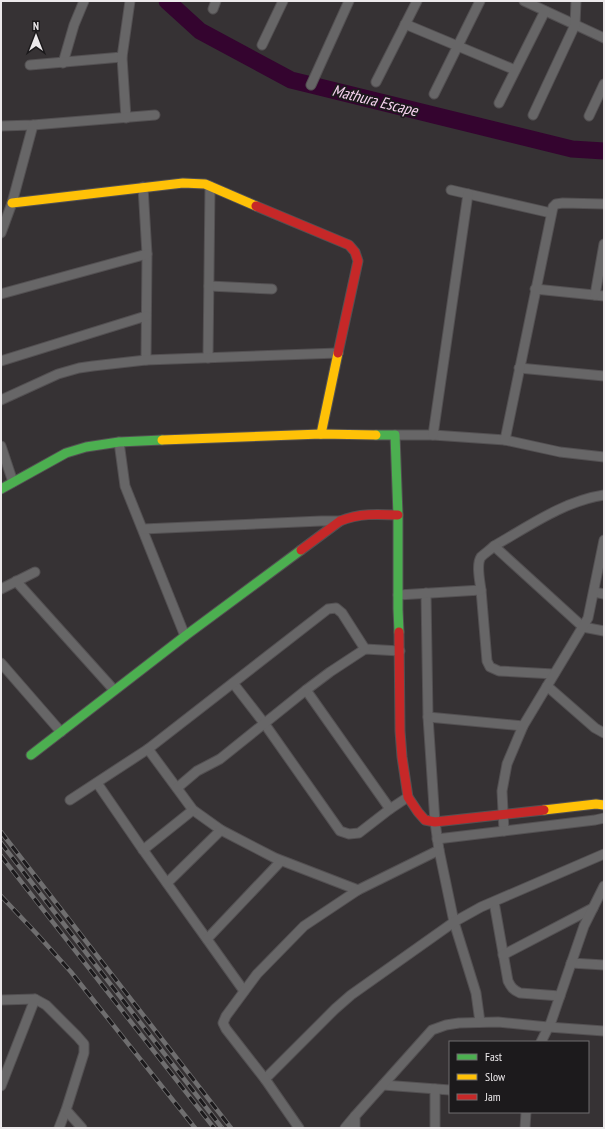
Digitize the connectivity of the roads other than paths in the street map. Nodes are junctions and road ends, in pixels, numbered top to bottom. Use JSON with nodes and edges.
{"nodes":[{"id":1,"x":130,"y":1,"type":"edge"},
{"id":2,"x":284,"y":1,"type":"edge"},
{"id":3,"x":349,"y":1,"type":"edge"},
{"id":4,"x":417,"y":1,"type":"edge"},
{"id":5,"x":480,"y":1,"type":"edge"},
{"id":6,"x":524,"y":1,"type":"edge"},
{"id":7,"x":576,"y":1,"type":"edge"},
{"id":8,"x":80,"y":2,"type":"edge"},
{"id":9,"x":545,"y":10,"type":"junction"},
{"id":10,"x":405,"y":24,"type":"junction"},
{"id":11,"x":575,"y":25,"type":"junction"},
{"id":12,"x":604,"y":38,"type":"edge"},
{"id":13,"x":262,"y":45,"type":"dead end"},
{"id":14,"x":458,"y":46,"type":"junction"},
{"id":15,"x":122,"y":57,"type":"junction"},
{"id":16,"x":63,"y":62,"type":"junction"},
{"id":17,"x":30,"y":66,"type":"dead end"},
{"id":18,"x":515,"y":70,"type":"junction"},
{"id":19,"x":376,"y":82,"type":"dead end"},
{"id":20,"x":604,"y":84,"type":"edge"},
{"id":21,"x":311,"y":85,"type":"dead end"},
{"id":22,"x":434,"y":94,"type":"dead end"},
{"id":23,"x":499,"y":103,"type":"dead end"},
{"id":24,"x":533,"y":115,"type":"dead end"},
{"id":25,"x":155,"y":116,"type":"dead end"},
{"id":26,"x":589,"y":116,"type":"dead end"},
{"id":27,"x":126,"y":118,"type":"junction"},
{"id":28,"x":33,"y":125,"type":"junction"},
{"id":29,"x":1,"y":126,"type":"edge"},
{"id":30,"x":210,"y":186,"type":"junction"},
{"id":31,"x":143,"y":187,"type":"junction"},
{"id":32,"x":451,"y":190,"type":"dead end"},
{"id":33,"x":468,"y":194,"type":"junction"},
{"id":34,"x":12,"y":203,"type":"junction"},
{"id":35,"x":604,"y":204,"type":"edge"},
{"id":36,"x":551,"y":213,"type":"junction"},
{"id":37,"x":1,"y":233,"type":"edge"},
{"id":38,"x":604,"y":244,"type":"edge"},
{"id":39,"x":147,"y":254,"type":"junction"},
{"id":40,"x":209,"y":286,"type":"junction"},
{"id":41,"x":272,"y":289,"type":"dead end"},
{"id":42,"x":535,"y":289,"type":"junction"},
{"id":43,"x":1,"y":294,"type":"edge"},
{"id":44,"x":599,"y":295,"type":"edge"},
{"id":45,"x":146,"y":316,"type":"junction"},
{"id":46,"x":338,"y":353,"type":"junction"},
{"id":47,"x":208,"y":358,"type":"junction"},
{"id":48,"x":146,"y":360,"type":"junction"},
{"id":49,"x":1,"y":361,"type":"edge"},
{"id":50,"x":519,"y":368,"type":"junction"},
{"id":51,"x":604,"y":376,"type":"edge"},
{"id":52,"x":1,"y":400,"type":"edge"},
{"id":53,"x":321,"y":434,"type":"junction"},
{"id":54,"x":395,"y":435,"type":"junction"},
{"id":55,"x":433,"y":435,"type":"junction"},
{"id":56,"x":505,"y":440,"type":"junction"},
{"id":57,"x":119,"y":442,"type":"junction"},
{"id":58,"x":1,"y":446,"type":"edge"},
{"id":59,"x":604,"y":458,"type":"edge"},
{"id":60,"x":13,"y":482,"type":"junction"},
{"id":61,"x":1,"y":489,"type":"edge"},
{"id":62,"x":604,"y":495,"type":"edge"},
{"id":63,"x":398,"y":515,"type":"junction"},
{"id":64,"x":340,"y":521,"type":"junction"},
{"id":65,"x":142,"y":529,"type":"junction"},
{"id":66,"x":604,"y":540,"type":"edge"},
{"id":67,"x":494,"y":546,"type":"junction"},
{"id":68,"x":602,"y":557,"type":"edge"},
{"id":69,"x":35,"y":572,"type":"dead end"},
{"id":70,"x":16,"y":581,"type":"junction"},
{"id":71,"x":1,"y":589,"type":"edge"},
{"id":72,"x":481,"y":590,"type":"junction"},
{"id":73,"x":594,"y":592,"type":"junction"},
{"id":74,"x":426,"y":593,"type":"junction"},
{"id":75,"x":604,"y":594,"type":"edge"},
{"id":76,"x":398,"y":595,"type":"junction"},
{"id":77,"x":583,"y":627,"type":"junction"},
{"id":78,"x":604,"y":631,"type":"edge"},
{"id":79,"x":185,"y":636,"type":"junction"},
{"id":80,"x":365,"y":649,"type":"junction"},
{"id":81,"x":400,"y":651,"type":"junction"},
{"id":82,"x":1,"y":663,"type":"edge"},
{"id":83,"x":554,"y":674,"type":"junction"},
{"id":84,"x":233,"y":683,"type":"junction"},
{"id":85,"x":547,"y":686,"type":"junction"},
{"id":86,"x":114,"y":690,"type":"junction"},
{"id":87,"x":306,"y":690,"type":"junction"},
{"id":88,"x":428,"y":717,"type":"junction"},
{"id":89,"x":264,"y":723,"type":"junction"},
{"id":90,"x":523,"y":726,"type":"junction"},
{"id":91,"x":61,"y":732,"type":"junction"},
{"id":92,"x":604,"y":733,"type":"edge"},
{"id":93,"x":148,"y":749,"type":"junction"},
{"id":94,"x":31,"y":755,"type":"dead end"},
{"id":95,"x":97,"y":783,"type":"junction"},
{"id":96,"x":177,"y":788,"type":"junction"},
{"id":97,"x":408,"y":797,"type":"junction"},
{"id":98,"x":70,"y":800,"type":"dead end"},
{"id":99,"x":604,"y":805,"type":"edge"},
{"id":100,"x":390,"y":809,"type":"junction"},
{"id":101,"x":193,"y":810,"type":"junction"},
{"id":102,"x":503,"y":814,"type":"junction"},
{"id":103,"x":604,"y":818,"type":"edge"},
{"id":104,"x":434,"y":822,"type":"junction"},
{"id":105,"x":221,"y":830,"type":"junction"},
{"id":106,"x":504,"y":831,"type":"junction"},
{"id":107,"x":437,"y":839,"type":"junction"},
{"id":108,"x":143,"y":850,"type":"junction"},
{"id":109,"x":439,"y":850,"type":"junction"},
{"id":110,"x":604,"y":854,"type":"edge"},
{"id":111,"x":282,"y":861,"type":"junction"},
{"id":112,"x":167,"y":883,"type":"junction"},
{"id":113,"x":604,"y":886,"type":"edge"},
{"id":114,"x":358,"y":890,"type":"junction"},
{"id":115,"x":494,"y":902,"type":"junction"},
{"id":116,"x":593,"y":908,"type":"junction"},
{"id":117,"x":454,"y":922,"type":"junction"},
{"id":118,"x":207,"y":939,"type":"junction"},
{"id":119,"x":503,"y":955,"type":"junction"},
{"id":120,"x":571,"y":963,"type":"junction"},
{"id":121,"x":604,"y":965,"type":"edge"},
{"id":122,"x":244,"y":991,"type":"junction"},
{"id":123,"x":560,"y":996,"type":"junction"},
{"id":124,"x":35,"y":999,"type":"junction"},
{"id":125,"x":1,"y":1000,"type":"edge"},
{"id":126,"x":480,"y":1022,"type":"junction"},
{"id":127,"x":548,"y":1027,"type":"junction"},
{"id":128,"x":604,"y":1031,"type":"edge"},
{"id":129,"x":541,"y":1041,"type":"edge"},
{"id":130,"x":265,"y":1079,"type":"junction"},
{"id":131,"x":383,"y":1085,"type":"junction"},
{"id":132,"x":1,"y":1086,"type":"edge"},
{"id":133,"x":435,"y":1089,"type":"junction"},
{"id":134,"x":449,"y":1090,"type":"edge"},
{"id":135,"x":66,"y":1110,"type":"junction"},
{"id":136,"x":526,"y":1113,"type":"edge"},
{"id":137,"x":355,"y":1116,"type":"junction"},
{"id":138,"x":59,"y":1128,"type":"edge"},
{"id":139,"x":82,"y":1128,"type":"edge"},
{"id":140,"x":299,"y":1128,"type":"edge"},
{"id":141,"x":345,"y":1128,"type":"edge"},
{"id":142,"x":355,"y":1128,"type":"edge"},
{"id":143,"x":435,"y":1128,"type":"edge"},
{"id":144,"x":526,"y":1128,"type":"edge"}],
"edges":[{"from":1,"to":15,"type":"street"},
{"from":2,"to":13,"type":"street"},
{"from":3,"to":21,"type":"street"},
{"from":4,"to":10,"type":"street"},
{"from":5,"to":14,"type":"street"},
{"from":6,"to":9,"type":"street"},
{"from":7,"to":11,"type":"street"},
{"from":8,"to":16,"type":"street"},
{"from":9,"to":11,"type":"street"},
{"from":9,"to":18,"type":"street"},
{"from":10,"to":14,"type":"street"},
{"from":10,"to":19,"type":"street"},
{"from":11,"to":12,"type":"street"},
{"from":11,"to":24,"type":"street"},
{"from":14,"to":18,"type":"street"},
{"from":14,"to":22,"type":"street"},
{"from":15,"to":16,"type":"street"},
{"from":15,"to":27,"type":"street"},
{"from":16,"to":17,"type":"street"},
{"from":18,"to":23,"type":"street"},
{"from":20,"to":26,"type":"street"},
{"from":25,"to":27,"type":"street"},
{"from":27,"to":28,"type":"street"},
{"from":28,"to":29,"type":"street"},
{"from":28,"to":34,"type":"street"},
{"from":30,"to":31,"type":"street"},
{"from":30,"to":40,"type":"street"},
{"from":30,"to":46,"type":"street"},
{"from":31,"to":34,"type":"street"},
{"from":31,"to":39,"type":"street"},
{"from":32,"to":33,"type":"street"},
{"from":33,"to":36,"type":"street"},
{"from":33,"to":55,"type":"street"},
{"from":34,"to":37,"type":"street"},
{"from":35,"to":36,"type":"street"},
{"from":36,"to":42,"type":"street"},
{"from":38,"to":44,"type":"street"},
{"from":39,"to":43,"type":"street"},
{"from":39,"to":45,"type":"street"},
{"from":40,"to":41,"type":"street"},
{"from":40,"to":47,"type":"street"},
{"from":42,"to":44,"type":"street"},
{"from":42,"to":50,"type":"street"},
{"from":45,"to":48,"type":"street"},
{"from":45,"to":49,"type":"street"},
{"from":46,"to":47,"type":"street"},
{"from":46,"to":53,"type":"street"},
{"from":47,"to":48,"type":"street"},
{"from":48,"to":52,"type":"street"},
{"from":50,"to":51,"type":"street"},
{"from":50,"to":56,"type":"street"},
{"from":53,"to":54,"type":"street"},
{"from":53,"to":57,"type":"street"},
{"from":54,"to":55,"type":"street"},
{"from":54,"to":63,"type":"street"},
{"from":55,"to":56,"type":"street"},
{"from":56,"to":59,"type":"street"},
{"from":57,"to":60,"type":"street"},
{"from":57,"to":65,"type":"street"},
{"from":58,"to":60,"type":"street"},
{"from":60,"to":61,"type":"street"},
{"from":62,"to":67,"type":"street"},
{"from":63,"to":64,"type":"street"},
{"from":63,"to":76,"type":"street"},
{"from":64,"to":65,"type":"street"},
{"from":64,"to":79,"type":"street"},
{"from":65,"to":79,"type":"street"},
{"from":66,"to":68,"type":"street"},
{"from":67,"to":72,"type":"street"},
{"from":67,"to":77,"type":"street"},
{"from":68,"to":73,"type":"street"},
{"from":69,"to":70,"type":"street"},
{"from":70,"to":71,"type":"street"},
{"from":70,"to":86,"type":"street"},
{"from":72,"to":74,"type":"street"},
{"from":72,"to":83,"type":"street"},
{"from":73,"to":75,"type":"street"},
{"from":73,"to":77,"type":"street"},
{"from":74,"to":76,"type":"street"},
{"from":74,"to":88,"type":"street"},
{"from":76,"to":81,"type":"street"},
{"from":77,"to":78,"type":"street"},
{"from":77,"to":83,"type":"street"},
{"from":79,"to":86,"type":"street"},
{"from":80,"to":81,"type":"street"},
{"from":80,"to":84,"type":"street"},
{"from":80,"to":87,"type":"street"},
{"from":81,"to":97,"type":"street"},
{"from":82,"to":91,"type":"street"},
{"from":83,"to":85,"type":"street"},
{"from":84,"to":89,"type":"street"},
{"from":84,"to":93,"type":"street"},
{"from":85,"to":90,"type":"street"},
{"from":85,"to":92,"type":"street"},
{"from":86,"to":91,"type":"street"},
{"from":87,"to":89,"type":"street"},
{"from":87,"to":100,"type":"street"},
{"from":88,"to":90,"type":"street"},
{"from":88,"to":104,"type":"street"},
{"from":89,"to":96,"type":"street"},
{"from":89,"to":100,"type":"street"},
{"from":90,"to":102,"type":"street"},
{"from":91,"to":94,"type":"street"},
{"from":93,"to":95,"type":"street"},
{"from":93,"to":96,"type":"street"},
{"from":95,"to":98,"type":"street"},
{"from":95,"to":108,"type":"street"},
{"from":96,"to":101,"type":"street"},
{"from":97,"to":100,"type":"street"},
{"from":97,"to":104,"type":"street"},
{"from":99,"to":102,"type":"street"},
{"from":101,"to":105,"type":"street"},
{"from":101,"to":108,"type":"street"},
{"from":102,"to":104,"type":"street"},
{"from":102,"to":106,"type":"street"},
{"from":103,"to":106,"type":"street"},
{"from":104,"to":107,"type":"street"},
{"from":105,"to":111,"type":"street"},
{"from":105,"to":112,"type":"street"},
{"from":106,"to":107,"type":"street"},
{"from":107,"to":109,"type":"street"},
{"from":108,"to":112,"type":"street"},
{"from":109,"to":114,"type":"street"},
{"from":109,"to":117,"type":"street"},
{"from":110,"to":115,"type":"street"},
{"from":111,"to":114,"type":"street"},
{"from":111,"to":118,"type":"street"},
{"from":112,"to":118,"type":"street"},
{"from":113,"to":116,"type":"street"},
{"from":114,"to":122,"type":"street"},
{"from":115,"to":117,"type":"street"},
{"from":115,"to":119,"type":"street"},
{"from":116,"to":119,"type":"street"},
{"from":116,"to":120,"type":"street"},
{"from":117,"to":126,"type":"street"},
{"from":117,"to":130,"type":"street"},
{"from":118,"to":122,"type":"street"},
{"from":119,"to":123,"type":"street"},
{"from":120,"to":121,"type":"street"},
{"from":120,"to":123,"type":"street"},
{"from":122,"to":130,"type":"street"},
{"from":123,"to":127,"type":"street"},
{"from":124,"to":125,"type":"street"},
{"from":124,"to":132,"type":"street"},
{"from":124,"to":135,"type":"street"},
{"from":126,"to":127,"type":"street"},
{"from":126,"to":131,"type":"street"},
{"from":127,"to":128,"type":"street"},
{"from":127,"to":129,"type":"street"},
{"from":130,"to":140,"type":"street"},
{"from":131,"to":133,"type":"street"},
{"from":131,"to":137,"type":"street"},
{"from":133,"to":134,"type":"street"},
{"from":133,"to":143,"type":"street"},
{"from":135,"to":138,"type":"street"},
{"from":135,"to":139,"type":"street"},
{"from":136,"to":144,"type":"street"},
{"from":137,"to":141,"type":"street"},
{"from":137,"to":142,"type":"street"}]}
